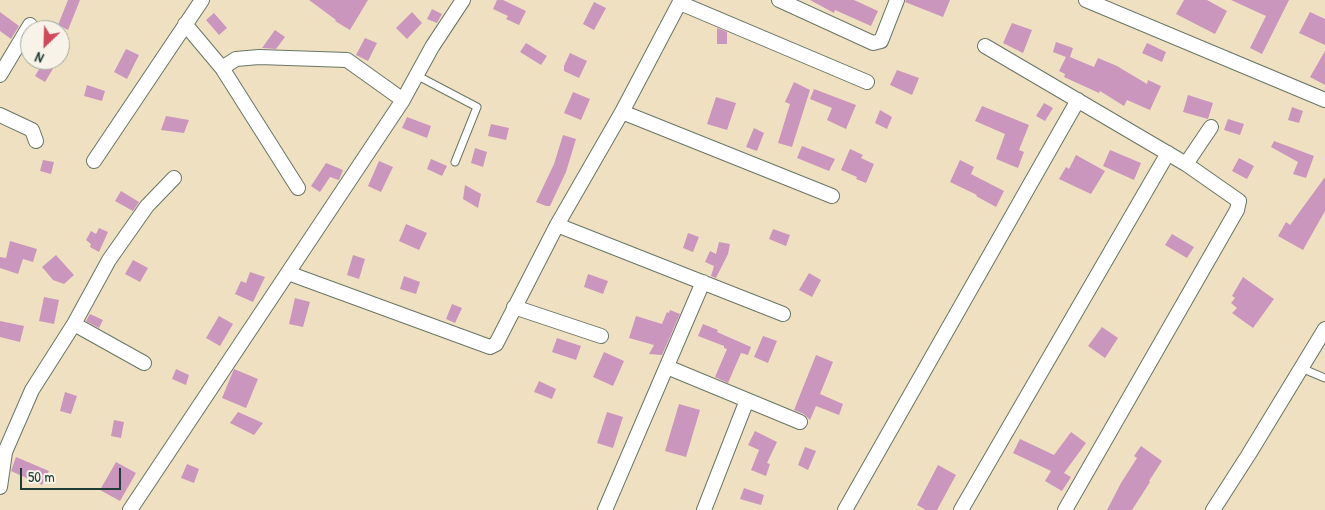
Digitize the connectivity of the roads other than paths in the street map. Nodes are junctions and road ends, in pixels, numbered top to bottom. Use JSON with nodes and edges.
{"nodes":[{"id":1,"x":202,"y":0,"type":"edge"},
{"id":2,"x":464,"y":0,"type":"edge"},
{"id":3,"x":779,"y":0,"type":"edge"},
{"id":4,"x":897,"y":0,"type":"edge"},
{"id":5,"x":1086,"y":0,"type":"edge"},
{"id":6,"x":681,"y":1,"type":"edge"},
{"id":7,"x":185,"y":24,"type":"junction"},
{"id":8,"x":20,"y":42,"type":"edge"},
{"id":9,"x":985,"y":46,"type":"dead end"},
{"id":10,"x":222,"y":68,"type":"junction"},
{"id":11,"x":0,"y":75,"type":"edge"},
{"id":12,"x":418,"y":76,"type":"junction"},
{"id":13,"x":867,"y":82,"type":"dead end"},
{"id":14,"x":403,"y":100,"type":"junction"},
{"id":15,"x":1078,"y":100,"type":"junction"},
{"id":16,"x":1325,"y":100,"type":"edge"},
{"id":17,"x":622,"y":112,"type":"junction"},
{"id":18,"x":0,"y":114,"type":"edge"},
{"id":19,"x":1211,"y":127,"type":"dead end"},
{"id":20,"x":36,"y":141,"type":"dead end"},
{"id":21,"x":1168,"y":153,"type":"junction"},
{"id":22,"x":94,"y":161,"type":"dead end"},
{"id":23,"x":455,"y":162,"type":"dead end"},
{"id":24,"x":1186,"y":164,"type":"junction"},
{"id":25,"x":174,"y":178,"type":"dead end"},
{"id":26,"x":298,"y":188,"type":"dead end"},
{"id":27,"x":832,"y":196,"type":"dead end"},
{"id":28,"x":557,"y":225,"type":"junction"},
{"id":29,"x":288,"y":273,"type":"junction"},
{"id":30,"x":703,"y":282,"type":"junction"},
{"id":31,"x":514,"y":307,"type":"junction"},
{"id":32,"x":783,"y":314,"type":"dead end"},
{"id":33,"x":74,"y":324,"type":"junction"},
{"id":34,"x":1325,"y":330,"type":"edge"},
{"id":35,"x":601,"y":336,"type":"dead end"},
{"id":36,"x":144,"y":363,"type":"dead end"},
{"id":37,"x":667,"y":367,"type":"junction"},
{"id":38,"x":1301,"y":368,"type":"junction"},
{"id":39,"x":1325,"y":378,"type":"edge"},
{"id":40,"x":746,"y":400,"type":"junction"},
{"id":41,"x":800,"y":422,"type":"dead end"},
{"id":42,"x":0,"y":487,"type":"edge"},
{"id":43,"x":130,"y":510,"type":"edge"},
{"id":44,"x":606,"y":510,"type":"edge"},
{"id":45,"x":704,"y":510,"type":"edge"},
{"id":46,"x":845,"y":510,"type":"edge"},
{"id":47,"x":961,"y":510,"type":"edge"},
{"id":48,"x":1065,"y":510,"type":"edge"},
{"id":49,"x":1213,"y":510,"type":"edge"}],
"edges":[{"from":1,"to":7,"type":"street"},
{"from":2,"to":12,"type":"street"},
{"from":3,"to":4,"type":"street"},
{"from":5,"to":16,"type":"street"},
{"from":6,"to":13,"type":"street"},
{"from":6,"to":17,"type":"street"},
{"from":7,"to":10,"type":"street"},
{"from":7,"to":22,"type":"street"},
{"from":8,"to":11,"type":"street"},
{"from":9,"to":15,"type":"street"},
{"from":10,"to":14,"type":"street"},
{"from":10,"to":26,"type":"street"},
{"from":12,"to":14,"type":"street"},
{"from":12,"to":23,"type":"lane"},
{"from":14,"to":29,"type":"street"},
{"from":15,"to":21,"type":"street"},
{"from":15,"to":46,"type":"street"},
{"from":17,"to":27,"type":"street"},
{"from":17,"to":28,"type":"street"},
{"from":18,"to":20,"type":"street"},
{"from":19,"to":24,"type":"street"},
{"from":21,"to":24,"type":"street"},
{"from":21,"to":47,"type":"street"},
{"from":24,"to":48,"type":"street"},
{"from":25,"to":33,"type":"street"},
{"from":28,"to":30,"type":"street"},
{"from":28,"to":31,"type":"street"},
{"from":29,"to":31,"type":"street"},
{"from":29,"to":43,"type":"street"},
{"from":30,"to":32,"type":"street"},
{"from":30,"to":37,"type":"street"},
{"from":31,"to":35,"type":"street"},
{"from":33,"to":36,"type":"street"},
{"from":33,"to":42,"type":"street"},
{"from":34,"to":38,"type":"street"},
{"from":37,"to":40,"type":"street"},
{"from":37,"to":44,"type":"street"},
{"from":38,"to":39,"type":"lane"},
{"from":38,"to":49,"type":"street"},
{"from":40,"to":41,"type":"street"},
{"from":40,"to":45,"type":"street"}]}
